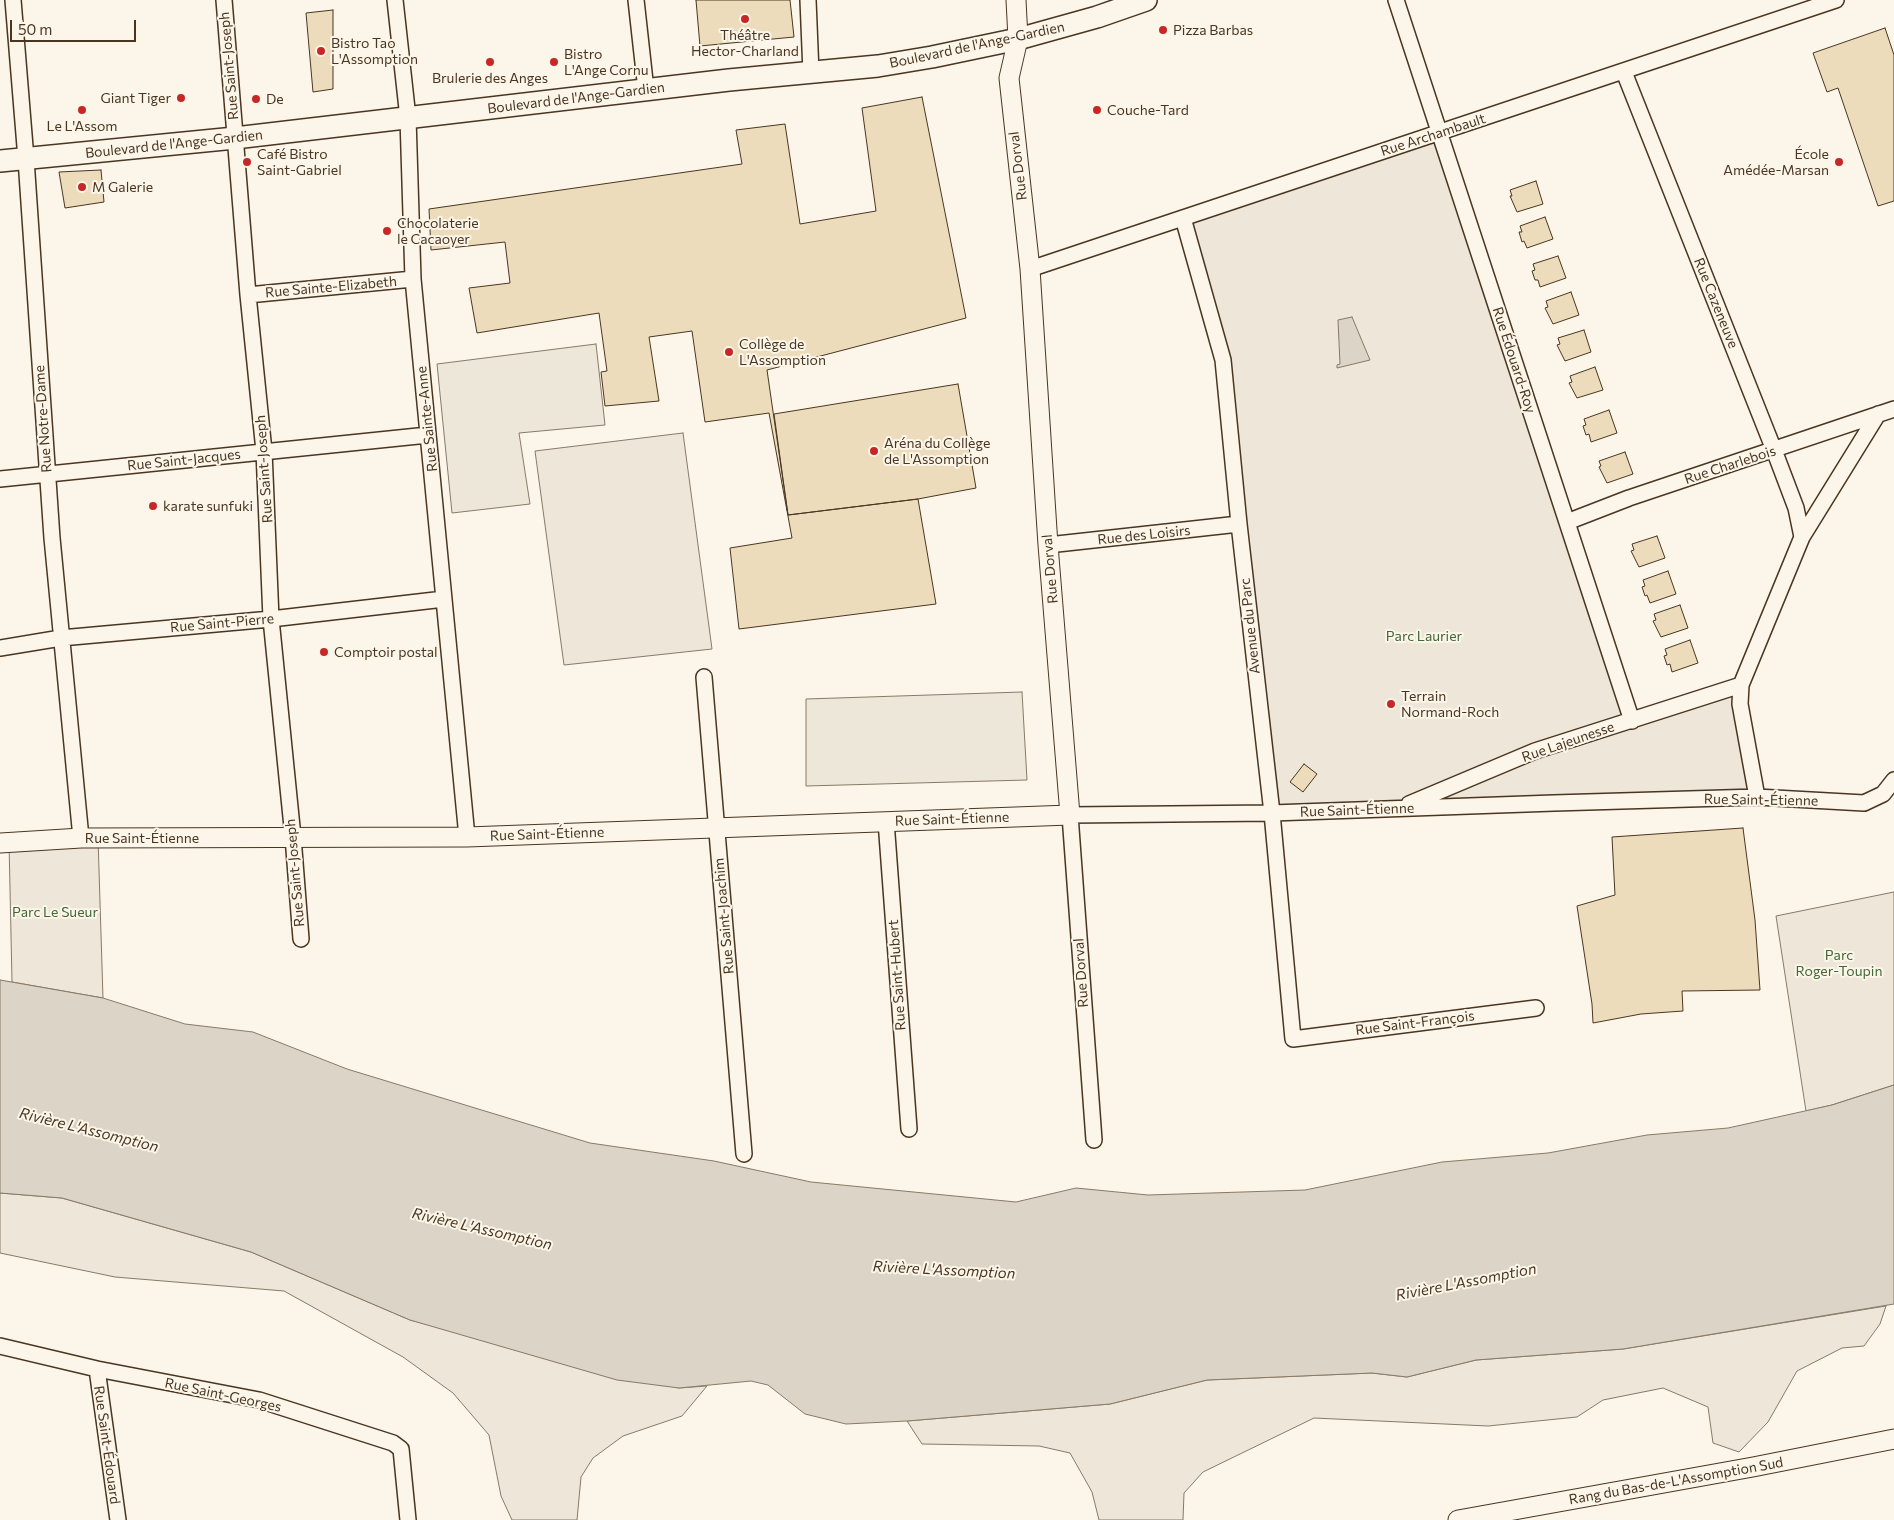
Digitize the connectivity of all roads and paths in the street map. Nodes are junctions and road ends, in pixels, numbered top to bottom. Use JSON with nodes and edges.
{"nodes":[{"id":1,"x":13,"y":0,"type":"edge"},
{"id":2,"x":224,"y":0,"type":"edge"},
{"id":3,"x":395,"y":0,"type":"edge"},
{"id":4,"x":636,"y":0,"type":"edge"},
{"id":5,"x":808,"y":0,"type":"edge"},
{"id":6,"x":1016,"y":0,"type":"edge"},
{"id":7,"x":1146,"y":0,"type":"edge"},
{"id":8,"x":1396,"y":0,"type":"edge"},
{"id":9,"x":1836,"y":0,"type":"edge"},
{"id":10,"x":1018,"y":39,"type":"junction"},
{"id":11,"x":1624,"y":72,"type":"junction"},
{"id":12,"x":811,"y":73,"type":"junction"},
{"id":13,"x":646,"y":90,"type":"junction"},
{"id":14,"x":408,"y":118,"type":"junction"},
{"id":15,"x":1440,"y":133,"type":"junction"},
{"id":16,"x":236,"y":138,"type":"junction"},
{"id":17,"x":26,"y":159,"type":"junction"},
{"id":18,"x":0,"y":161,"type":"edge"},
{"id":19,"x":1183,"y":218,"type":"junction"},
{"id":20,"x":1030,"y":269,"type":"junction"},
{"id":21,"x":413,"y":280,"type":"junction"},
{"id":22,"x":248,"y":295,"type":"junction"},
{"id":23,"x":1894,"y":409,"type":"edge"},
{"id":24,"x":1878,"y":414,"type":"junction"},
{"id":25,"x":428,"y":435,"type":"junction"},
{"id":26,"x":1774,"y":450,"type":"junction"},
{"id":27,"x":264,"y":451,"type":"junction"},
{"id":28,"x":47,"y":475,"type":"junction"},
{"id":29,"x":0,"y":480,"type":"edge"},
{"id":30,"x":1567,"y":522,"type":"junction"},
{"id":31,"x":1239,"y":524,"type":"junction"},
{"id":32,"x":1802,"y":537,"type":"junction"},
{"id":33,"x":1048,"y":545,"type":"junction"},
{"id":34,"x":444,"y":599,"type":"junction"},
{"id":35,"x":271,"y":619,"type":"junction"},
{"id":36,"x":62,"y":638,"type":"junction"},
{"id":37,"x":0,"y":648,"type":"edge"},
{"id":38,"x":704,"y":677,"type":"dead end"},
{"id":39,"x":1740,"y":685,"type":"junction"},
{"id":40,"x":1632,"y":721,"type":"junction"},
{"id":41,"x":1894,"y":780,"type":"edge"},
{"id":42,"x":1758,"y":797,"type":"junction"},
{"id":43,"x":1398,"y":809,"type":"junction"},
{"id":44,"x":1272,"y":813,"type":"junction"},
{"id":45,"x":1070,"y":815,"type":"junction"},
{"id":46,"x":886,"y":821,"type":"junction"},
{"id":47,"x":717,"y":828,"type":"junction"},
{"id":48,"x":293,"y":837,"type":"junction"},
{"id":49,"x":467,"y":837,"type":"junction"},
{"id":50,"x":80,"y":838,"type":"junction"},
{"id":51,"x":0,"y":843,"type":"edge"},
{"id":52,"x":301,"y":939,"type":"dead end"},
{"id":53,"x":1536,"y":1008,"type":"dead end"},
{"id":54,"x":1293,"y":1039,"type":"joint"},
{"id":55,"x":908,"y":1129,"type":"dead end"},
{"id":56,"x":1094,"y":1140,"type":"dead end"},
{"id":57,"x":744,"y":1154,"type":"dead end"},
{"id":58,"x":0,"y":1346,"type":"edge"},
{"id":59,"x":97,"y":1369,"type":"junction"},
{"id":60,"x":1894,"y":1439,"type":"edge"},
{"id":61,"x":118,"y":1520,"type":"edge"},
{"id":62,"x":408,"y":1520,"type":"edge"},
{"id":63,"x":1458,"y":1520,"type":"edge"}],
"edges":[{"from":1,"to":17,"type":"street","name":"Rue Notre-Dame"},
{"from":2,"to":16,"type":"street","name":"Rue Saint-Joseph"},
{"from":3,"to":14,"type":"street","name":"Rue Sainte-Anne"},
{"from":4,"to":13,"type":"street"},
{"from":5,"to":12,"type":"street"},
{"from":6,"to":10,"type":"street","name":"Rue Dorval"},
{"from":7,"to":10,"type":"main road","name":"Boulevard de l'Ange-Gardien"},
{"from":8,"to":15,"type":"street","name":"Rue Édouard-Roy"},
{"from":9,"to":11,"type":"street","name":"Rue Archambault"},
{"from":10,"to":12,"type":"main road","name":"Boulevard de l'Ange-Gardien"},
{"from":10,"to":20,"type":"street","name":"Rue Dorval"},
{"from":11,"to":15,"type":"street","name":"Rue Archambault"},
{"from":11,"to":26,"type":"street","name":"Rue Cazeneuve"},
{"from":12,"to":13,"type":"main road","name":"Boulevard de l'Ange-Gardien"},
{"from":13,"to":14,"type":"main road","name":"Boulevard de l'Ange-Gardien"},
{"from":14,"to":16,"type":"main road","name":"Boulevard de l'Ange-Gardien"},
{"from":14,"to":21,"type":"street","name":"Rue Sainte-Anne"},
{"from":15,"to":19,"type":"street","name":"Rue Archambault"},
{"from":15,"to":30,"type":"street","name":"Rue Édouard-Roy"},
{"from":16,"to":17,"type":"main road","name":"Boulevard de l'Ange-Gardien"},
{"from":16,"to":22,"type":"street","name":"Rue Saint-Joseph"},
{"from":17,"to":18,"type":"main road","name":"Boulevard de l'Ange-Gardien"},
{"from":17,"to":28,"type":"street","name":"Rue Notre-Dame"},
{"from":19,"to":20,"type":"street","name":"Rue Archambault"},
{"from":19,"to":31,"type":"street","name":"Avenue du Parc"},
{"from":20,"to":33,"type":"street","name":"Rue Dorval"},
{"from":21,"to":22,"type":"street","name":"Rue Sainte-Elizabeth"},
{"from":21,"to":25,"type":"street","name":"Rue Sainte-Anne"},
{"from":22,"to":27,"type":"street","name":"Rue Saint-Joseph"},
{"from":23,"to":24,"type":"street","name":"Rue Charlebois"},
{"from":24,"to":26,"type":"street","name":"Rue Charlebois"},
{"from":24,"to":32,"type":"street"},
{"from":25,"to":27,"type":"street","name":"Rue Saint-Jacques"},
{"from":25,"to":34,"type":"street","name":"Rue Sainte-Anne"},
{"from":26,"to":30,"type":"street","name":"Rue Charlebois"},
{"from":26,"to":32,"type":"street","name":"Rue Cazeneuve"},
{"from":27,"to":28,"type":"street","name":"Rue Saint-Jacques"},
{"from":27,"to":35,"type":"street","name":"Rue Saint-Joseph"},
{"from":28,"to":29,"type":"street","name":"Rue Saint-Jacques"},
{"from":28,"to":36,"type":"street","name":"Rue Notre-Dame"},
{"from":30,"to":40,"type":"street","name":"Rue Édouard-Roy"},
{"from":31,"to":33,"type":"street","name":"Rue des Loisirs"},
{"from":31,"to":44,"type":"street","name":"Avenue du Parc"},
{"from":32,"to":39,"type":"street"},
{"from":33,"to":45,"type":"street","name":"Rue Dorval"},
{"from":34,"to":35,"type":"street","name":"Rue Saint-Pierre"},
{"from":34,"to":49,"type":"street","name":"Rue Sainte-Anne"},
{"from":35,"to":36,"type":"street","name":"Rue Saint-Pierre"},
{"from":35,"to":48,"type":"street","name":"Rue Saint-Joseph"},
{"from":36,"to":37,"type":"street","name":"Rue Saint-Pierre"},
{"from":36,"to":50,"type":"street","name":"Rue Notre-Dame"},
{"from":38,"to":47,"type":"street","name":"Rue Saint-Joachim"},
{"from":39,"to":40,"type":"street","name":"Rue Lajeunesse"},
{"from":39,"to":42,"type":"street"},
{"from":40,"to":43,"type":"street","name":"Rue Lajeunesse"},
{"from":41,"to":42,"type":"street","name":"Rue Saint-Étienne"},
{"from":42,"to":43,"type":"street","name":"Rue Saint-Étienne"},
{"from":43,"to":44,"type":"street","name":"Rue Saint-Étienne"},
{"from":44,"to":45,"type":"street","name":"Rue Saint-Étienne"},
{"from":44,"to":54,"type":"street","name":"Avenue du Parc"},
{"from":45,"to":46,"type":"street","name":"Rue Saint-Étienne"},
{"from":45,"to":56,"type":"street","name":"Rue Dorval"},
{"from":46,"to":47,"type":"street","name":"Rue Saint-Étienne"},
{"from":46,"to":55,"type":"street","name":"Rue Saint-Hubert"},
{"from":47,"to":49,"type":"street","name":"Rue Saint-Étienne"},
{"from":47,"to":57,"type":"street","name":"Rue Saint-Joachim"},
{"from":48,"to":49,"type":"street","name":"Rue Saint-Étienne"},
{"from":48,"to":50,"type":"street","name":"Rue Saint-Étienne"},
{"from":48,"to":52,"type":"street","name":"Rue Saint-Joseph"},
{"from":50,"to":51,"type":"street","name":"Rue Saint-Étienne"},
{"from":53,"to":54,"type":"street","name":"Rue Saint-François"},
{"from":58,"to":59,"type":"street","name":"Rue Saint-Georges"},
{"from":59,"to":61,"type":"street","name":"Rue Saint-Édouard"},
{"from":59,"to":62,"type":"street","name":"Rue Saint-Georges"},
{"from":60,"to":63,"type":"street","name":"Rang du Bas-de-L'Assomption Sud"}]}
